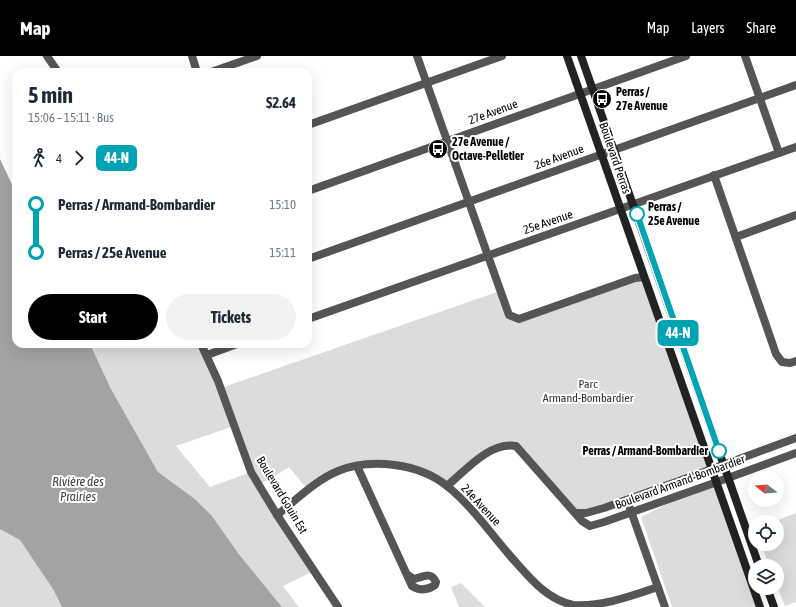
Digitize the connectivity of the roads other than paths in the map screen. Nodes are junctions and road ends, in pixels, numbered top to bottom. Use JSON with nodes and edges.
{"nodes":[{"id":1,"x":47,"y":56,"type":"edge"},
{"id":2,"x":192,"y":56,"type":"edge"},
{"id":3,"x":257,"y":56,"type":"edge"},
{"id":4,"x":417,"y":56,"type":"edge"},
{"id":5,"x":502,"y":56,"type":"edge"},
{"id":6,"x":567,"y":56,"type":"edge"},
{"id":7,"x":581,"y":56,"type":"edge"},
{"id":8,"x":686,"y":56,"type":"edge"},
{"id":9,"x":745,"y":56,"type":"edge"},
{"id":10,"x":55,"y":68,"type":"edge"},
{"id":11,"x":196,"y":68,"type":"edge"},
{"id":12,"x":222,"y":68,"type":"edge"},
{"id":13,"x":427,"y":83,"type":"junction"},
{"id":14,"x":796,"y":85,"type":"edge"},
{"id":15,"x":593,"y":89,"type":"junction"},
{"id":16,"x":580,"y":94,"type":"junction"},
{"id":17,"x":761,"y":97,"type":"junction"},
{"id":18,"x":312,"y":124,"type":"edge"},
{"id":19,"x":447,"y":141,"type":"junction"},
{"id":20,"x":796,"y":147,"type":"edge"},
{"id":21,"x":614,"y":150,"type":"junction"},
{"id":22,"x":779,"y":153,"type":"junction"},
{"id":23,"x":601,"y":154,"type":"junction"},
{"id":24,"x":714,"y":175,"type":"junction"},
{"id":25,"x":312,"y":190,"type":"edge"},
{"id":26,"x":469,"y":202,"type":"junction"},
{"id":27,"x":633,"y":205,"type":"junction"},
{"id":28,"x":621,"y":209,"type":"junction"},
{"id":29,"x":796,"y":215,"type":"edge"},
{"id":30,"x":736,"y":237,"type":"junction"},
{"id":31,"x":487,"y":256,"type":"junction"},
{"id":32,"x":312,"y":258,"type":"edge"},
{"id":33,"x":644,"y":277,"type":"junction"},
{"id":34,"x":312,"y":318,"type":"edge"},
{"id":35,"x":204,"y":348,"type":"edge"},
{"id":36,"x":226,"y":348,"type":"edge"},
{"id":37,"x":207,"y":355,"type":"junction"},
{"id":38,"x":796,"y":361,"type":"edge"},
{"id":39,"x":796,"y":438,"type":"edge"},
{"id":40,"x":796,"y":453,"type":"edge"},
{"id":41,"x":724,"y":464,"type":"junction"},
{"id":42,"x":357,"y":466,"type":"junction"},
{"id":43,"x":712,"y":469,"type":"junction"},
{"id":44,"x":729,"y":477,"type":"junction"},
{"id":45,"x":717,"y":482,"type":"junction"},
{"id":46,"x":447,"y":486,"type":"junction"},
{"id":47,"x":627,"y":500,"type":"junction"},
{"id":48,"x":631,"y":512,"type":"junction"},
{"id":49,"x":577,"y":513,"type":"junction"},
{"id":50,"x":277,"y":515,"type":"junction"},
{"id":51,"x":757,"y":559,"type":"edge"},
{"id":52,"x":408,"y":575,"type":"dead end"},
{"id":53,"x":658,"y":587,"type":"junction"},
{"id":54,"x":770,"y":595,"type":"edge"},
{"id":55,"x":338,"y":607,"type":"edge"},
{"id":56,"x":665,"y":607,"type":"edge"},
{"id":57,"x":760,"y":607,"type":"edge"},
{"id":58,"x":774,"y":607,"type":"edge"}],
"edges":[{"from":1,"to":10,"type":"street"},
{"from":2,"to":11,"type":"street"},
{"from":3,"to":12,"type":"street"},
{"from":4,"to":13,"type":"street"},
{"from":5,"to":13,"type":"street"},
{"from":6,"to":16,"type":"main road","name":"Boulevard Perras"},
{"from":7,"to":15,"type":"main road","name":"Boulevard Perras"},
{"from":8,"to":15,"type":"street","name":"27e Avenue"},
{"from":9,"to":17,"type":"street"},
{"from":13,"to":18,"type":"street"},
{"from":13,"to":19,"type":"street"},
{"from":14,"to":17,"type":"street","name":"26e Avenue"},
{"from":15,"to":16,"type":"street","name":"27e Avenue"},
{"from":15,"to":21,"type":"main road","name":"Boulevard Perras"},
{"from":16,"to":19,"type":"street","name":"27e Avenue"},
{"from":16,"to":23,"type":"main road","name":"Boulevard Perras"},
{"from":17,"to":21,"type":"street","name":"26e Avenue"},
{"from":17,"to":22,"type":"street"},
{"from":19,"to":25,"type":"street","name":"27e Avenue"},
{"from":19,"to":26,"type":"street"},
{"from":20,"to":22,"type":"street","name":"25e Avenue"},
{"from":21,"to":23,"type":"street","name":"26e Avenue"},
{"from":21,"to":27,"type":"main road","name":"Boulevard Perras"},
{"from":22,"to":24,"type":"street","name":"25e Avenue"},
{"from":23,"to":26,"type":"street","name":"26e Avenue"},
{"from":23,"to":28,"type":"main road","name":"Boulevard Perras"},
{"from":24,"to":27,"type":"street","name":"25e Avenue"},
{"from":24,"to":30,"type":"street"},
{"from":26,"to":31,"type":"street"},
{"from":26,"to":32,"type":"street","name":"26e Avenue"},
{"from":27,"to":28,"type":"street","name":"25e Avenue"},
{"from":27,"to":41,"type":"main road","name":"Boulevard Perras"},
{"from":28,"to":31,"type":"street","name":"25e Avenue"},
{"from":28,"to":33,"type":"main road","name":"Boulevard Perras"},
{"from":29,"to":30,"type":"street"},
{"from":30,"to":38,"type":"street"},
{"from":31,"to":33,"type":"street"},
{"from":31,"to":34,"type":"street","name":"25e Avenue"},
{"from":33,"to":43,"type":"main road","name":"Boulevard Perras"},
{"from":35,"to":37,"type":"street","name":"Boulevard Gouin Est"},
{"from":36,"to":37,"type":"street"},
{"from":37,"to":50,"type":"street","name":"Boulevard Gouin Est"},
{"from":39,"to":41,"type":"street","name":"Boulevard Armand-Bombardier"},
{"from":40,"to":44,"type":"street","name":"Boulevard Armand-Bombardier"},
{"from":41,"to":43,"type":"street","name":"Boulevard Armand-Bombardier"},
{"from":41,"to":44,"type":"main road","name":"Boulevard Perras"},
{"from":42,"to":46,"type":"street","name":"24e Avenue"},
{"from":42,"to":50,"type":"street","name":"24e Avenue"},
{"from":42,"to":52,"type":"street"},
{"from":43,"to":45,"type":"main road","name":"Boulevard Perras"},
{"from":43,"to":47,"type":"street","name":"Boulevard Armand-Bombardier"},
{"from":44,"to":45,"type":"street","name":"Boulevard Armand-Bombardier"},
{"from":44,"to":51,"type":"main road","name":"Boulevard Perras"},
{"from":45,"to":48,"type":"street","name":"Boulevard Armand-Bombardier"},
{"from":45,"to":57,"type":"main road","name":"Boulevard Perras"},
{"from":46,"to":49,"type":"street","name":"Boulevard Armand-Bombardier"},
{"from":46,"to":53,"type":"street","name":"24e Avenue"},
{"from":47,"to":48,"type":"street"},
{"from":47,"to":49,"type":"street","name":"Boulevard Armand-Bombardier"},
{"from":48,"to":49,"type":"street","name":"Boulevard Armand-Bombardier"},
{"from":48,"to":53,"type":"street"},
{"from":50,"to":55,"type":"street","name":"Boulevard Gouin Est"},
{"from":53,"to":56,"type":"street"},
{"from":54,"to":58,"type":"main road"}]}
